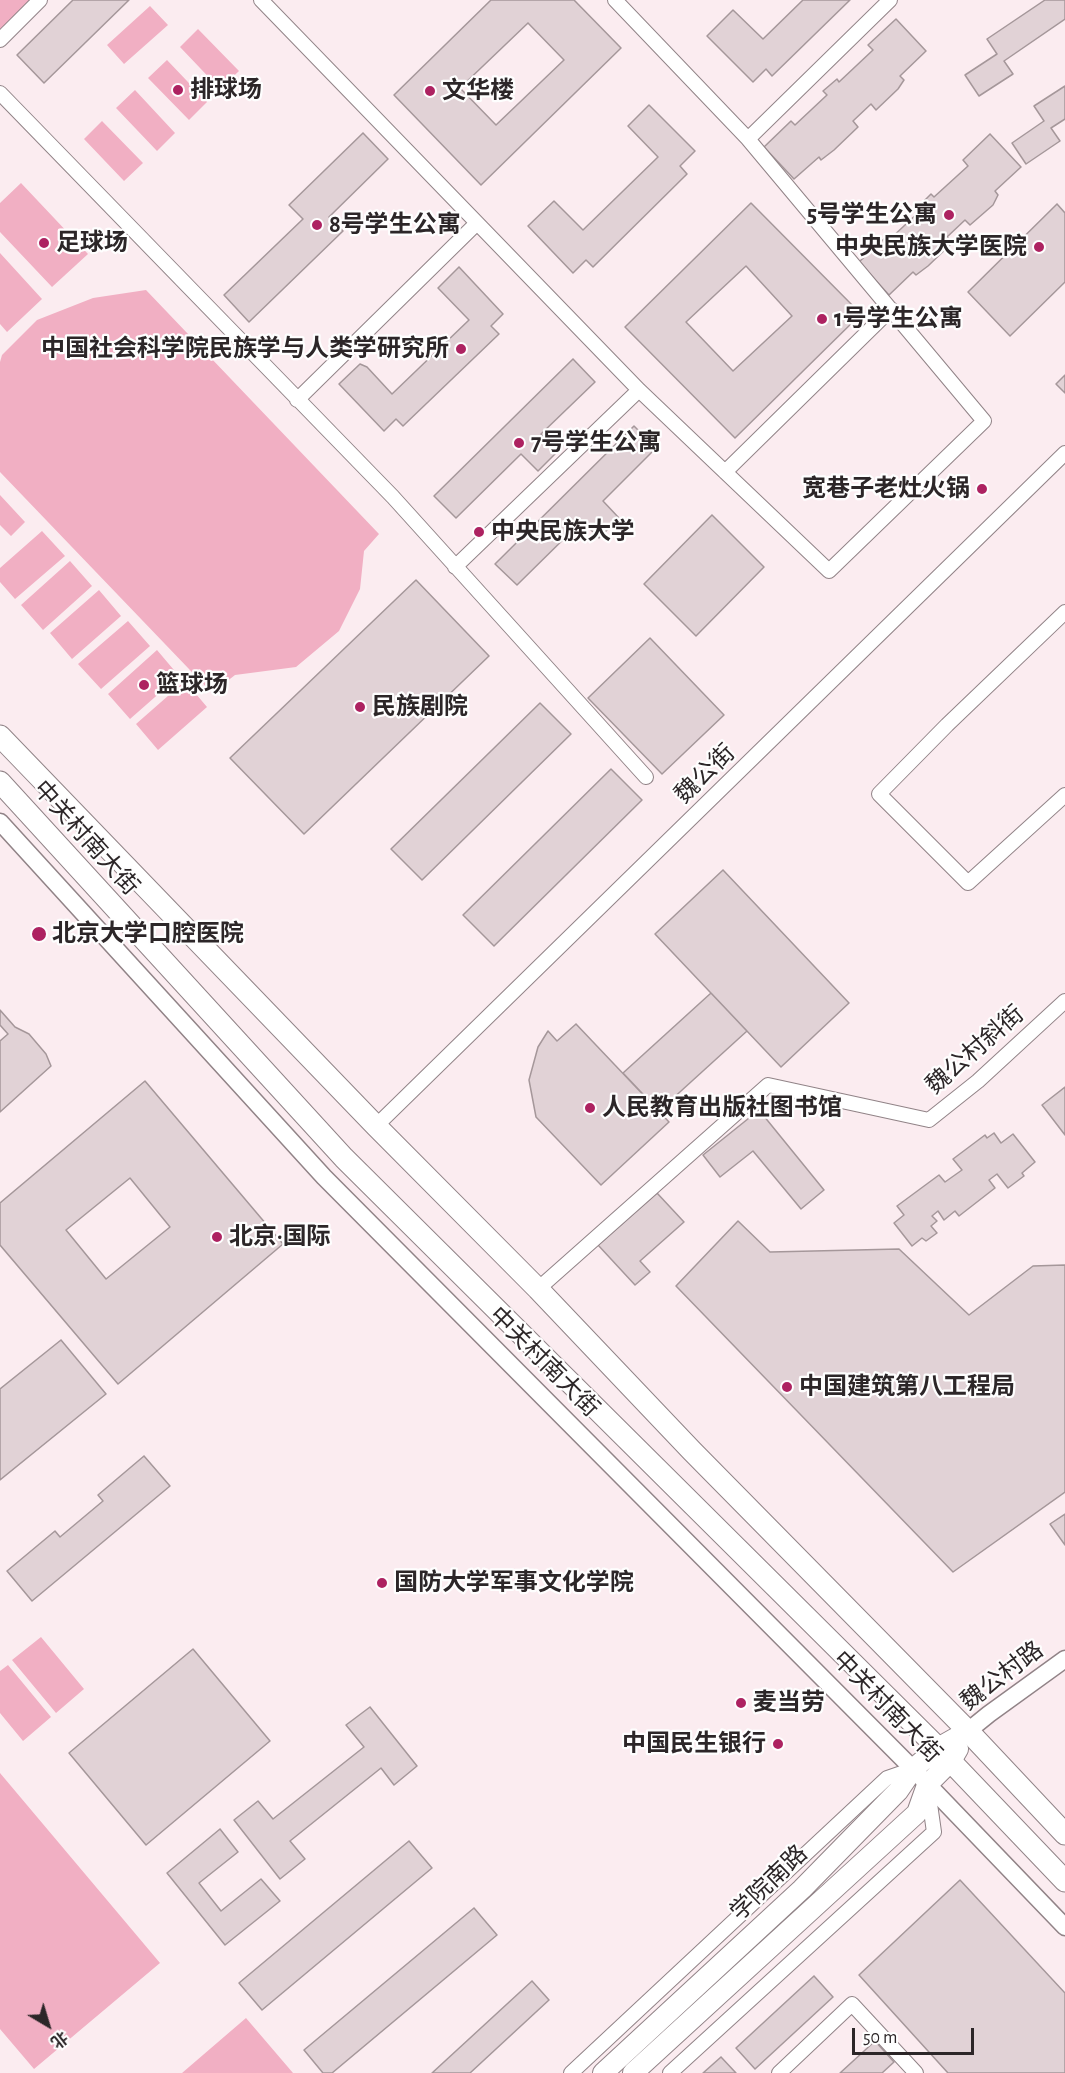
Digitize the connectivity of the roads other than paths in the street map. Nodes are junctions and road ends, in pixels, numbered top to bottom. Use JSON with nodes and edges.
{"nodes":[{"id":1,"x":40,"y":0,"type":"edge"},
{"id":2,"x":261,"y":0,"type":"edge"},
{"id":3,"x":615,"y":0,"type":"edge"},
{"id":4,"x":890,"y":0,"type":"edge"},
{"id":5,"x":0,"y":40,"type":"edge"},
{"id":6,"x":0,"y":93,"type":"edge"},
{"id":7,"x":748,"y":138,"type":"junction"},
{"id":8,"x":477,"y":223,"type":"junction"},
{"id":9,"x":891,"y":309,"type":"junction"},
{"id":10,"x":639,"y":390,"type":"junction"},
{"id":11,"x":297,"y":400,"type":"junction"},
{"id":12,"x":1065,"y":453,"type":"edge"},
{"id":13,"x":725,"y":472,"type":"junction"},
{"id":14,"x":455,"y":567,"type":"junction"},
{"id":15,"x":1065,"y":612,"type":"edge"},
{"id":16,"x":0,"y":736,"type":"edge"},
{"id":17,"x":646,"y":777,"type":"dead end"},
{"id":18,"x":0,"y":783,"type":"edge"},
{"id":19,"x":1065,"y":795,"type":"edge"},
{"id":20,"x":0,"y":822,"type":"edge"},
{"id":21,"x":1065,"y":1001,"type":"edge"},
{"id":22,"x":376,"y":1126,"type":"junction"},
{"id":23,"x":538,"y":1289,"type":"junction"},
{"id":24,"x":1065,"y":1659,"type":"edge"},
{"id":25,"x":968,"y":1731,"type":"junction"},
{"id":26,"x":944,"y":1755,"type":"junction"},
{"id":27,"x":914,"y":1769,"type":"junction"},
{"id":28,"x":927,"y":1785,"type":"junction"},
{"id":29,"x":1065,"y":1834,"type":"edge"},
{"id":30,"x":1065,"y":1881,"type":"edge"},
{"id":31,"x":1065,"y":1927,"type":"edge"},
{"id":32,"x":907,"y":2070,"type":"edge"},
{"id":33,"x":571,"y":2073,"type":"edge"},
{"id":34,"x":603,"y":2073,"type":"edge"},
{"id":35,"x":633,"y":2073,"type":"edge"},
{"id":36,"x":670,"y":2073,"type":"edge"},
{"id":37,"x":779,"y":2073,"type":"edge"}],
"edges":[{"from":1,"to":5,"type":"street"},
{"from":2,"to":8,"type":"street"},
{"from":3,"to":7,"type":"street"},
{"from":4,"to":7,"type":"street"},
{"from":6,"to":11,"type":"street"},
{"from":7,"to":9,"type":"street"},
{"from":8,"to":10,"type":"street"},
{"from":8,"to":11,"type":"street"},
{"from":9,"to":13,"type":"street"},
{"from":9,"to":13,"type":"street"},
{"from":10,"to":13,"type":"street"},
{"from":10,"to":14,"type":"street"},
{"from":11,"to":14,"type":"street"},
{"from":12,"to":22,"type":"street","name":"魏公街"},
{"from":14,"to":17,"type":"street"},
{"from":15,"to":19,"type":"street"},
{"from":16,"to":22,"type":"main road","name":"中关村南大街"},
{"from":18,"to":26,"type":"main road","name":"中关村南大街"},
{"from":20,"to":27,"type":"street","name":"中关村南大街"},
{"from":21,"to":23,"type":"street","name":"魏公村斜街"},
{"from":22,"to":23,"type":"main road","name":"中关村南大街"},
{"from":23,"to":25,"type":"main road","name":"中关村南大街"},
{"from":24,"to":25,"type":"street","name":"魏公村路"},
{"from":25,"to":26,"type":"main road"},
{"from":25,"to":29,"type":"main road","name":"中关村南大街"},
{"from":26,"to":27,"type":"main road","name":"学院南路"},
{"from":26,"to":28,"type":"main road","name":"学院南路"},
{"from":26,"to":30,"type":"main road","name":"中关村南大街"},
{"from":27,"to":28,"type":"street","name":"中关村南大街"},
{"from":27,"to":33,"type":"street"},
{"from":27,"to":34,"type":"main road","name":"学院南路"},
{"from":28,"to":31,"type":"street","name":"中关村南大街"},
{"from":28,"to":35,"type":"main road","name":"学院南路"},
{"from":28,"to":36,"type":"street"},
{"from":32,"to":37,"type":"street"}]}
